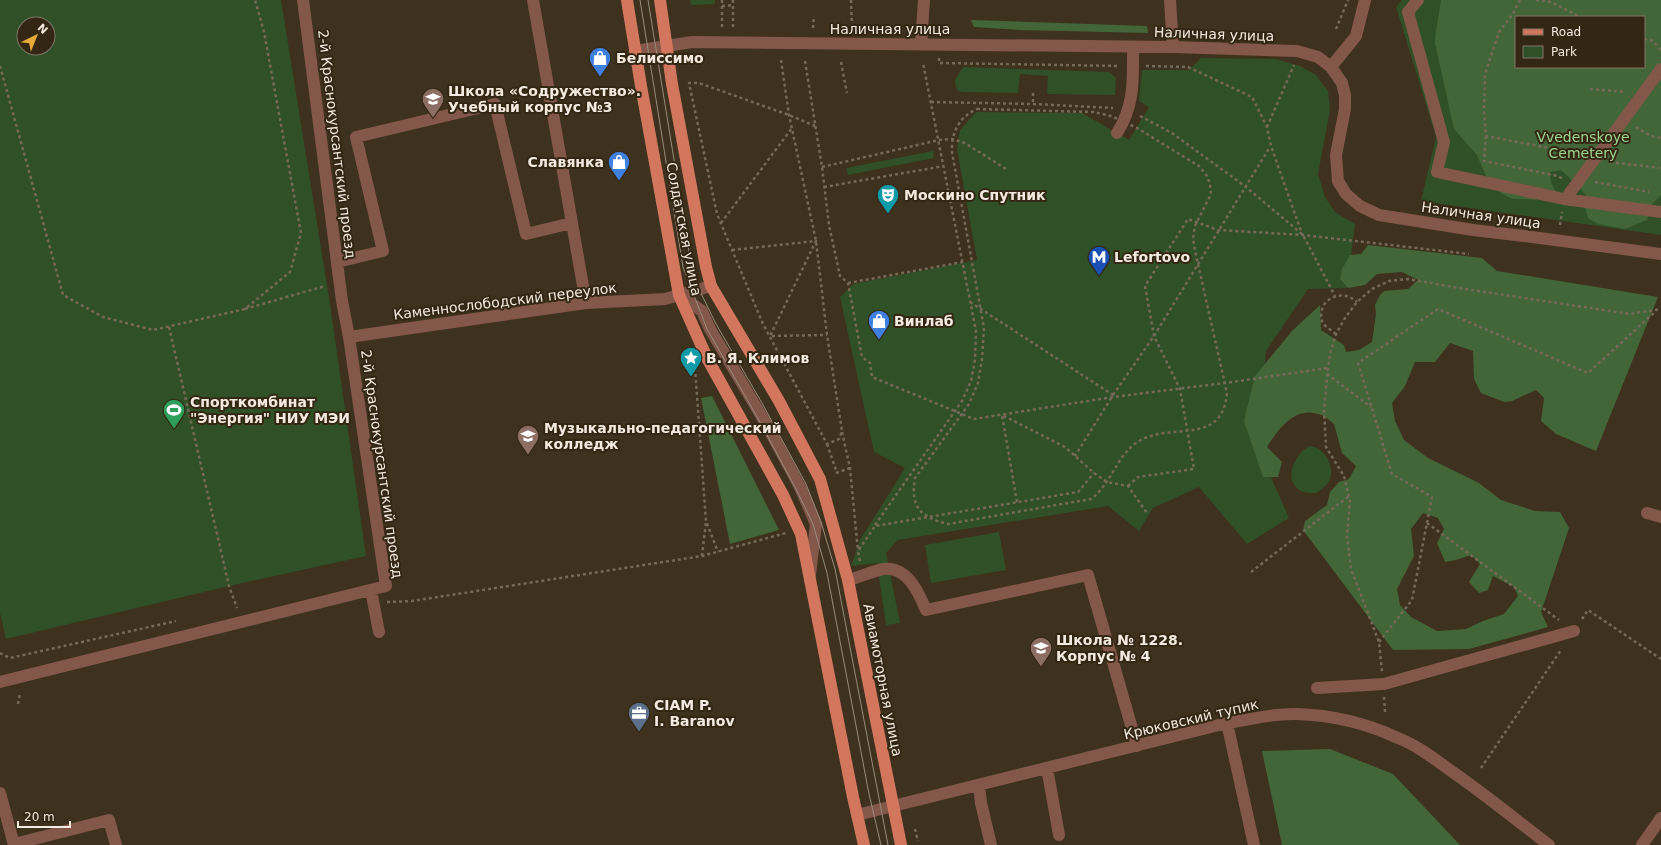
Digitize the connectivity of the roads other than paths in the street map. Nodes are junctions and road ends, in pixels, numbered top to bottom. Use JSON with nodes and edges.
{"nodes":[{"id":1,"x":303,"y":0,"type":"edge"},
{"id":2,"x":533,"y":0,"type":"edge"},
{"id":3,"x":627,"y":0,"type":"edge"},
{"id":4,"x":660,"y":0,"type":"edge"},
{"id":5,"x":924,"y":0,"type":"edge"},
{"id":6,"x":1170,"y":0,"type":"edge"},
{"id":7,"x":1365,"y":0,"type":"edge"},
{"id":8,"x":1418,"y":0,"type":"edge"},
{"id":9,"x":921,"y":44,"type":"junction"},
{"id":10,"x":666,"y":46,"type":"junction"},
{"id":11,"x":1133,"y":47,"type":"junction"},
{"id":12,"x":1173,"y":47,"type":"junction"},
{"id":13,"x":635,"y":51,"type":"junction"},
{"id":14,"x":1331,"y":67,"type":"junction"},
{"id":15,"x":1661,"y":69,"type":"edge"},
{"id":16,"x":1117,"y":133,"type":"dead end"},
{"id":17,"x":1571,"y":190,"type":"road end"},
{"id":18,"x":1661,"y":212,"type":"edge"},
{"id":19,"x":572,"y":223,"type":"junction"},
{"id":20,"x":1661,"y":254,"type":"edge"},
{"id":21,"x":337,"y":262,"type":"junction"},
{"id":22,"x":711,"y":286,"type":"junction"},
{"id":23,"x":679,"y":295,"type":"junction"},
{"id":24,"x":586,"y":303,"type":"junction"},
{"id":25,"x":349,"y":337,"type":"junction"},
{"id":26,"x":1647,"y":513,"type":"dead end"},
{"id":27,"x":1661,"y":517,"type":"edge"},
{"id":28,"x":832,"y":521,"type":"joint"},
{"id":29,"x":810,"y":578,"type":"junction"},
{"id":30,"x":848,"y":580,"type":"junction"},
{"id":31,"x":371,"y":590,"type":"junction"},
{"id":32,"x":1574,"y":631,"type":"road end"},
{"id":33,"x":379,"y":632,"type":"dead end"},
{"id":34,"x":0,"y":682,"type":"edge"},
{"id":35,"x":1318,"y":688,"type":"dead end"},
{"id":36,"x":1227,"y":723,"type":"junction"},
{"id":37,"x":1137,"y":746,"type":"junction"},
{"id":38,"x":1047,"y":768,"type":"junction"},
{"id":39,"x":979,"y":785,"type":"junction"},
{"id":40,"x":0,"y":793,"type":"edge"},
{"id":41,"x":893,"y":807,"type":"junction"},
{"id":42,"x":857,"y":815,"type":"junction"},
{"id":43,"x":1661,"y":818,"type":"edge"},
{"id":44,"x":1059,"y":835,"type":"dead end"},
{"id":45,"x":1538,"y":841,"type":"edge"},
{"id":46,"x":14,"y":845,"type":"edge"},
{"id":47,"x":116,"y":845,"type":"edge"},
{"id":48,"x":864,"y":845,"type":"edge"},
{"id":49,"x":901,"y":845,"type":"edge"},
{"id":50,"x":991,"y":845,"type":"edge"},
{"id":51,"x":1254,"y":845,"type":"edge"},
{"id":52,"x":1548,"y":845,"type":"edge"},
{"id":53,"x":1642,"y":845,"type":"edge"}],
"edges":[{"from":1,"to":21,"type":"street","name":"2-й Краснокурсантский проезд"},
{"from":2,"to":19,"type":"street"},
{"from":3,"to":13,"type":"main road","name":"Солдатская улица"},
{"from":4,"to":10,"type":"main road","name":"Солдатская улица"},
{"from":5,"to":9,"type":"street"},
{"from":6,"to":12,"type":"street"},
{"from":7,"to":14,"type":"street"},
{"from":8,"to":18,"type":"street"},
{"from":9,"to":10,"type":"street","name":"Наличная улица"},
{"from":9,"to":11,"type":"street","name":"Наличная улица"},
{"from":10,"to":13,"type":"street","name":"Наличная улица"},
{"from":10,"to":22,"type":"main road","name":"Солдатская улица"},
{"from":11,"to":12,"type":"street","name":"Наличная улица"},
{"from":11,"to":16,"type":"street"},
{"from":12,"to":14,"type":"street","name":"Наличная улица"},
{"from":13,"to":23,"type":"main road","name":"Солдатская улица"},
{"from":14,"to":20,"type":"street","name":"Наличная улица"},
{"from":15,"to":17,"type":"street"},
{"from":19,"to":21,"type":"street"},
{"from":19,"to":24,"type":"street"},
{"from":21,"to":25,"type":"street","name":"2-й Краснокурсантский проезд"},
{"from":22,"to":23,"type":"street","name":"Каменнослободский переулок"},
{"from":22,"to":28,"type":"main road","name":"Солдатская улица"},
{"from":23,"to":24,"type":"street","name":"Каменнослободский переулок"},
{"from":23,"to":29,"type":"main road","name":"Солдатская улица"},
{"from":23,"to":29,"type":"street"},
{"from":24,"to":25,"type":"street","name":"Каменнослободский переулок"},
{"from":25,"to":31,"type":"street","name":"2-й Краснокурсантский проезд"},
{"from":26,"to":27,"type":"street"},
{"from":28,"to":30,"type":"main road","name":"Авиамоторная улица"},
{"from":29,"to":42,"type":"main road"},
{"from":30,"to":37,"type":"street"},
{"from":30,"to":41,"type":"main road","name":"Авиамоторная улица"},
{"from":31,"to":33,"type":"street"},
{"from":31,"to":34,"type":"street","name":"2-й Краснокурсантский проезд"},
{"from":32,"to":35,"type":"street"},
{"from":36,"to":37,"type":"street","name":"Крюковский тупик"},
{"from":36,"to":45,"type":"street","name":"Крюковский тупик"},
{"from":36,"to":51,"type":"street"},
{"from":37,"to":38,"type":"street","name":"Крюковский тупик"},
{"from":38,"to":39,"type":"street","name":"Крюковский тупик"},
{"from":38,"to":44,"type":"street"},
{"from":39,"to":41,"type":"street","name":"Крюковский тупик"},
{"from":39,"to":50,"type":"street"},
{"from":40,"to":46,"type":"street"},
{"from":41,"to":42,"type":"street","name":"Крюковский тупик"},
{"from":41,"to":49,"type":"main road","name":"Авиамоторная улица"},
{"from":42,"to":48,"type":"main road"},
{"from":43,"to":53,"type":"street"},
{"from":45,"to":52,"type":"street","name":"Крюковский тупик"},
{"from":46,"to":47,"type":"street"}]}
